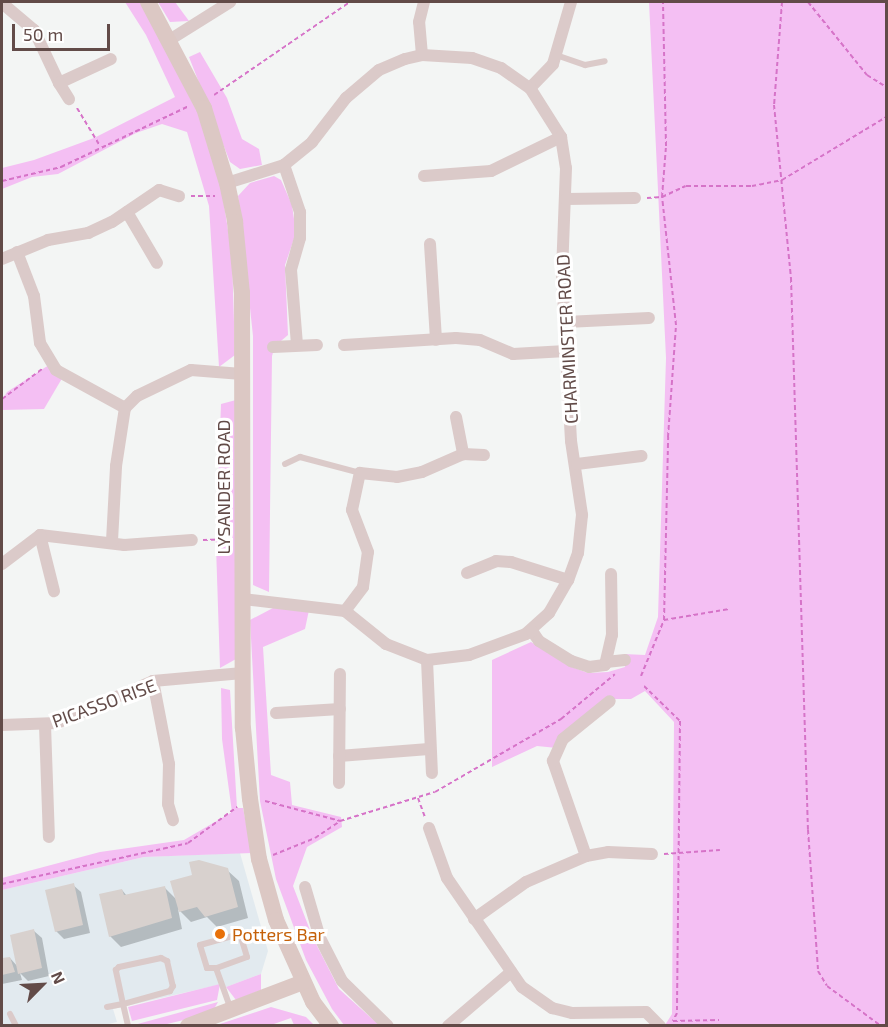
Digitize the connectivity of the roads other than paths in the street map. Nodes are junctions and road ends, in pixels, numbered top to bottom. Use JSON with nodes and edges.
{"nodes":[{"id":1,"x":148,"y":2,"type":"edge"},
{"id":2,"x":230,"y":2,"type":"edge"},
{"id":3,"x":424,"y":2,"type":"edge"},
{"id":4,"x":571,"y":2,"type":"edge"},
{"id":5,"x":2,"y":3,"type":"edge"},
{"id":6,"x":171,"y":39,"type":"junction"},
{"id":7,"x":422,"y":55,"type":"junction"},
{"id":8,"x":556,"y":55,"type":"junction"},
{"id":9,"x":111,"y":59,"type":"dead end"},
{"id":10,"x":605,"y":61,"type":"dead end"},
{"id":11,"x":59,"y":83,"type":"junction"},
{"id":12,"x":530,"y":88,"type":"junction"},
{"id":13,"x":69,"y":99,"type":"road end"},
{"id":14,"x":561,"y":137,"type":"junction"},
{"id":15,"x":284,"y":165,"type":"junction"},
{"id":16,"x":424,"y":176,"type":"dead end"},
{"id":17,"x":229,"y":188,"type":"junction"},
{"id":18,"x":179,"y":196,"type":"road end"},
{"id":19,"x":635,"y":198,"type":"dead end"},
{"id":20,"x":566,"y":199,"type":"junction"},
{"id":21,"x":128,"y":212,"type":"junction"},
{"id":22,"x":430,"y":244,"type":"dead end"},
{"id":23,"x":21,"y":251,"type":"junction"},
{"id":24,"x":2,"y":259,"type":"edge"},
{"id":25,"x":157,"y":263,"type":"dead end"},
{"id":26,"x":650,"y":318,"type":"dead end"},
{"id":27,"x":566,"y":322,"type":"junction"},
{"id":28,"x":436,"y":340,"type":"junction"},
{"id":29,"x":297,"y":345,"type":"junction"},
{"id":30,"x":317,"y":345,"type":"dead end"},
{"id":31,"x":344,"y":345,"type":"dead end"},
{"id":32,"x":273,"y":346,"type":"dead end"},
{"id":33,"x":566,"y":351,"type":"junction"},
{"id":34,"x":242,"y":374,"type":"junction"},
{"id":35,"x":125,"y":408,"type":"junction"},
{"id":36,"x":456,"y":417,"type":"dead end"},
{"id":37,"x":463,"y":454,"type":"junction"},
{"id":38,"x":484,"y":455,"type":"dead end"},
{"id":39,"x":642,"y":456,"type":"dead end"},
{"id":40,"x":285,"y":464,"type":"dead end"},
{"id":41,"x":577,"y":464,"type":"junction"},
{"id":42,"x":360,"y":473,"type":"junction"},
{"id":43,"x":39,"y":535,"type":"junction"},
{"id":44,"x":192,"y":540,"type":"road end"},
{"id":45,"x":111,"y":542,"type":"junction"},
{"id":46,"x":2,"y":564,"type":"edge"},
{"id":47,"x":467,"y":573,"type":"dead end"},
{"id":48,"x":611,"y":574,"type":"dead end"},
{"id":49,"x":568,"y":580,"type":"junction"},
{"id":50,"x":54,"y":591,"type":"dead end"},
{"id":51,"x":243,"y":599,"type":"junction"},
{"id":52,"x":345,"y":611,"type":"junction"},
{"id":53,"x":532,"y":631,"type":"junction"},
{"id":54,"x":427,"y":660,"type":"junction"},
{"id":55,"x":625,"y":660,"type":"dead end"},
{"id":56,"x":606,"y":662,"type":"junction"},
{"id":57,"x":243,"y":673,"type":"junction"},
{"id":58,"x":340,"y":674,"type":"dead end"},
{"id":59,"x":153,"y":681,"type":"junction"},
{"id":60,"x":610,"y":701,"type":"dead end"},
{"id":61,"x":340,"y":709,"type":"junction"},
{"id":62,"x":276,"y":713,"type":"dead end"},
{"id":63,"x":2,"y":725,"type":"edge"},
{"id":64,"x":45,"y":725,"type":"junction"},
{"id":65,"x":429,"y":749,"type":"junction"},
{"id":66,"x":339,"y":756,"type":"junction"},
{"id":67,"x":432,"y":773,"type":"dead end"},
{"id":68,"x":339,"y":783,"type":"dead end"},
{"id":69,"x":173,"y":820,"type":"dead end"},
{"id":70,"x":429,"y":828,"type":"road end"},
{"id":71,"x":49,"y":837,"type":"dead end"},
{"id":72,"x":652,"y":854,"type":"road end"},
{"id":73,"x":586,"y":856,"type":"junction"},
{"id":74,"x":305,"y":887,"type":"dead end"},
{"id":75,"x":474,"y":919,"type":"junction"},
{"id":76,"x":216,"y":968,"type":"junction"},
{"id":77,"x":511,"y":972,"type":"junction"},
{"id":78,"x":303,"y":982,"type":"junction"},
{"id":79,"x":123,"y":1004,"type":"junction"},
{"id":80,"x":107,"y":1007,"type":"dead end"},
{"id":81,"x":231,"y":1011,"type":"junction"},
{"id":82,"x":10,"y":1014,"type":"dead end"},
{"id":83,"x":16,"y":1026,"type":"edge"},
{"id":84,"x":128,"y":1026,"type":"edge"},
{"id":85,"x":188,"y":1026,"type":"edge"},
{"id":86,"x":331,"y":1026,"type":"edge"},
{"id":87,"x":388,"y":1026,"type":"edge"},
{"id":88,"x":448,"y":1026,"type":"edge"},
{"id":89,"x":660,"y":1026,"type":"edge"}],
"edges":[{"from":1,"to":6,"type":"street","name":"LYSANDER ROAD"},
{"from":2,"to":6,"type":"street"},
{"from":3,"to":7,"type":"street"},
{"from":4,"to":8,"type":"street"},
{"from":5,"to":11,"type":"street"},
{"from":6,"to":17,"type":"street","name":"LYSANDER ROAD"},
{"from":7,"to":12,"type":"street","name":"CHARMINSTER ROAD"},
{"from":7,"to":15,"type":"street","name":"CHARMINSTER ROAD"},
{"from":8,"to":10,"type":"lane"},
{"from":8,"to":12,"type":"street"},
{"from":9,"to":11,"type":"street"},
{"from":11,"to":13,"type":"street"},
{"from":12,"to":14,"type":"street","name":"CHARMINSTER ROAD"},
{"from":14,"to":16,"type":"street"},
{"from":14,"to":20,"type":"street","name":"CHARMINSTER ROAD"},
{"from":15,"to":17,"type":"street","name":"CHARMINSTER ROAD"},
{"from":15,"to":29,"type":"street"},
{"from":17,"to":34,"type":"street","name":"LYSANDER ROAD"},
{"from":18,"to":21,"type":"street"},
{"from":19,"to":20,"type":"street"},
{"from":20,"to":27,"type":"street","name":"CHARMINSTER ROAD"},
{"from":21,"to":23,"type":"street"},
{"from":21,"to":25,"type":"street"},
{"from":22,"to":28,"type":"street"},
{"from":23,"to":24,"type":"street"},
{"from":23,"to":35,"type":"street"},
{"from":26,"to":27,"type":"street"},
{"from":27,"to":33,"type":"street","name":"CHARMINSTER ROAD"},
{"from":28,"to":31,"type":"street"},
{"from":28,"to":33,"type":"street"},
{"from":29,"to":30,"type":"street"},
{"from":29,"to":32,"type":"street"},
{"from":33,"to":41,"type":"street","name":"CHARMINSTER ROAD"},
{"from":34,"to":35,"type":"street"},
{"from":34,"to":51,"type":"street","name":"LYSANDER ROAD"},
{"from":35,"to":45,"type":"street"},
{"from":36,"to":37,"type":"street"},
{"from":37,"to":38,"type":"street"},
{"from":37,"to":42,"type":"street"},
{"from":39,"to":41,"type":"street"},
{"from":40,"to":42,"type":"lane"},
{"from":41,"to":49,"type":"street","name":"CHARMINSTER ROAD"},
{"from":42,"to":52,"type":"street"},
{"from":43,"to":45,"type":"street"},
{"from":43,"to":46,"type":"street"},
{"from":43,"to":50,"type":"street"},
{"from":44,"to":45,"type":"street"},
{"from":47,"to":49,"type":"street"},
{"from":48,"to":56,"type":"street"},
{"from":49,"to":53,"type":"street","name":"CHARMINSTER ROAD"},
{"from":51,"to":52,"type":"street"},
{"from":51,"to":57,"type":"street","name":"LYSANDER ROAD"},
{"from":52,"to":54,"type":"street","name":"CHARMINSTER ROAD"},
{"from":53,"to":54,"type":"street","name":"CHARMINSTER ROAD"},
{"from":53,"to":56,"type":"street"},
{"from":54,"to":65,"type":"street"},
{"from":55,"to":56,"type":"street"},
{"from":57,"to":59,"type":"street","name":"PICASSO RISE"},
{"from":57,"to":78,"type":"street","name":"LYSANDER ROAD"},
{"from":58,"to":61,"type":"street"},
{"from":59,"to":64,"type":"street","name":"PICASSO RISE"},
{"from":59,"to":69,"type":"street"},
{"from":60,"to":73,"type":"street"},
{"from":61,"to":62,"type":"street"},
{"from":61,"to":66,"type":"street"},
{"from":63,"to":64,"type":"street","name":"PICASSO RISE"},
{"from":64,"to":71,"type":"street"},
{"from":65,"to":66,"type":"street"},
{"from":65,"to":67,"type":"street"},
{"from":66,"to":68,"type":"street"},
{"from":70,"to":75,"type":"street"},
{"from":72,"to":73,"type":"street"},
{"from":73,"to":75,"type":"street"},
{"from":74,"to":87,"type":"street"},
{"from":75,"to":77,"type":"street"},
{"from":76,"to":76,"type":"lane"},
{"from":76,"to":81,"type":"lane"},
{"from":77,"to":88,"type":"street"},
{"from":77,"to":89,"type":"street"},
{"from":78,"to":81,"type":"street"},
{"from":78,"to":86,"type":"street","name":"LYSANDER ROAD"},
{"from":79,"to":79,"type":"lane"},
{"from":79,"to":80,"type":"lane"},
{"from":79,"to":84,"type":"lane"},
{"from":81,"to":85,"type":"street"},
{"from":82,"to":83,"type":"lane"}]}
